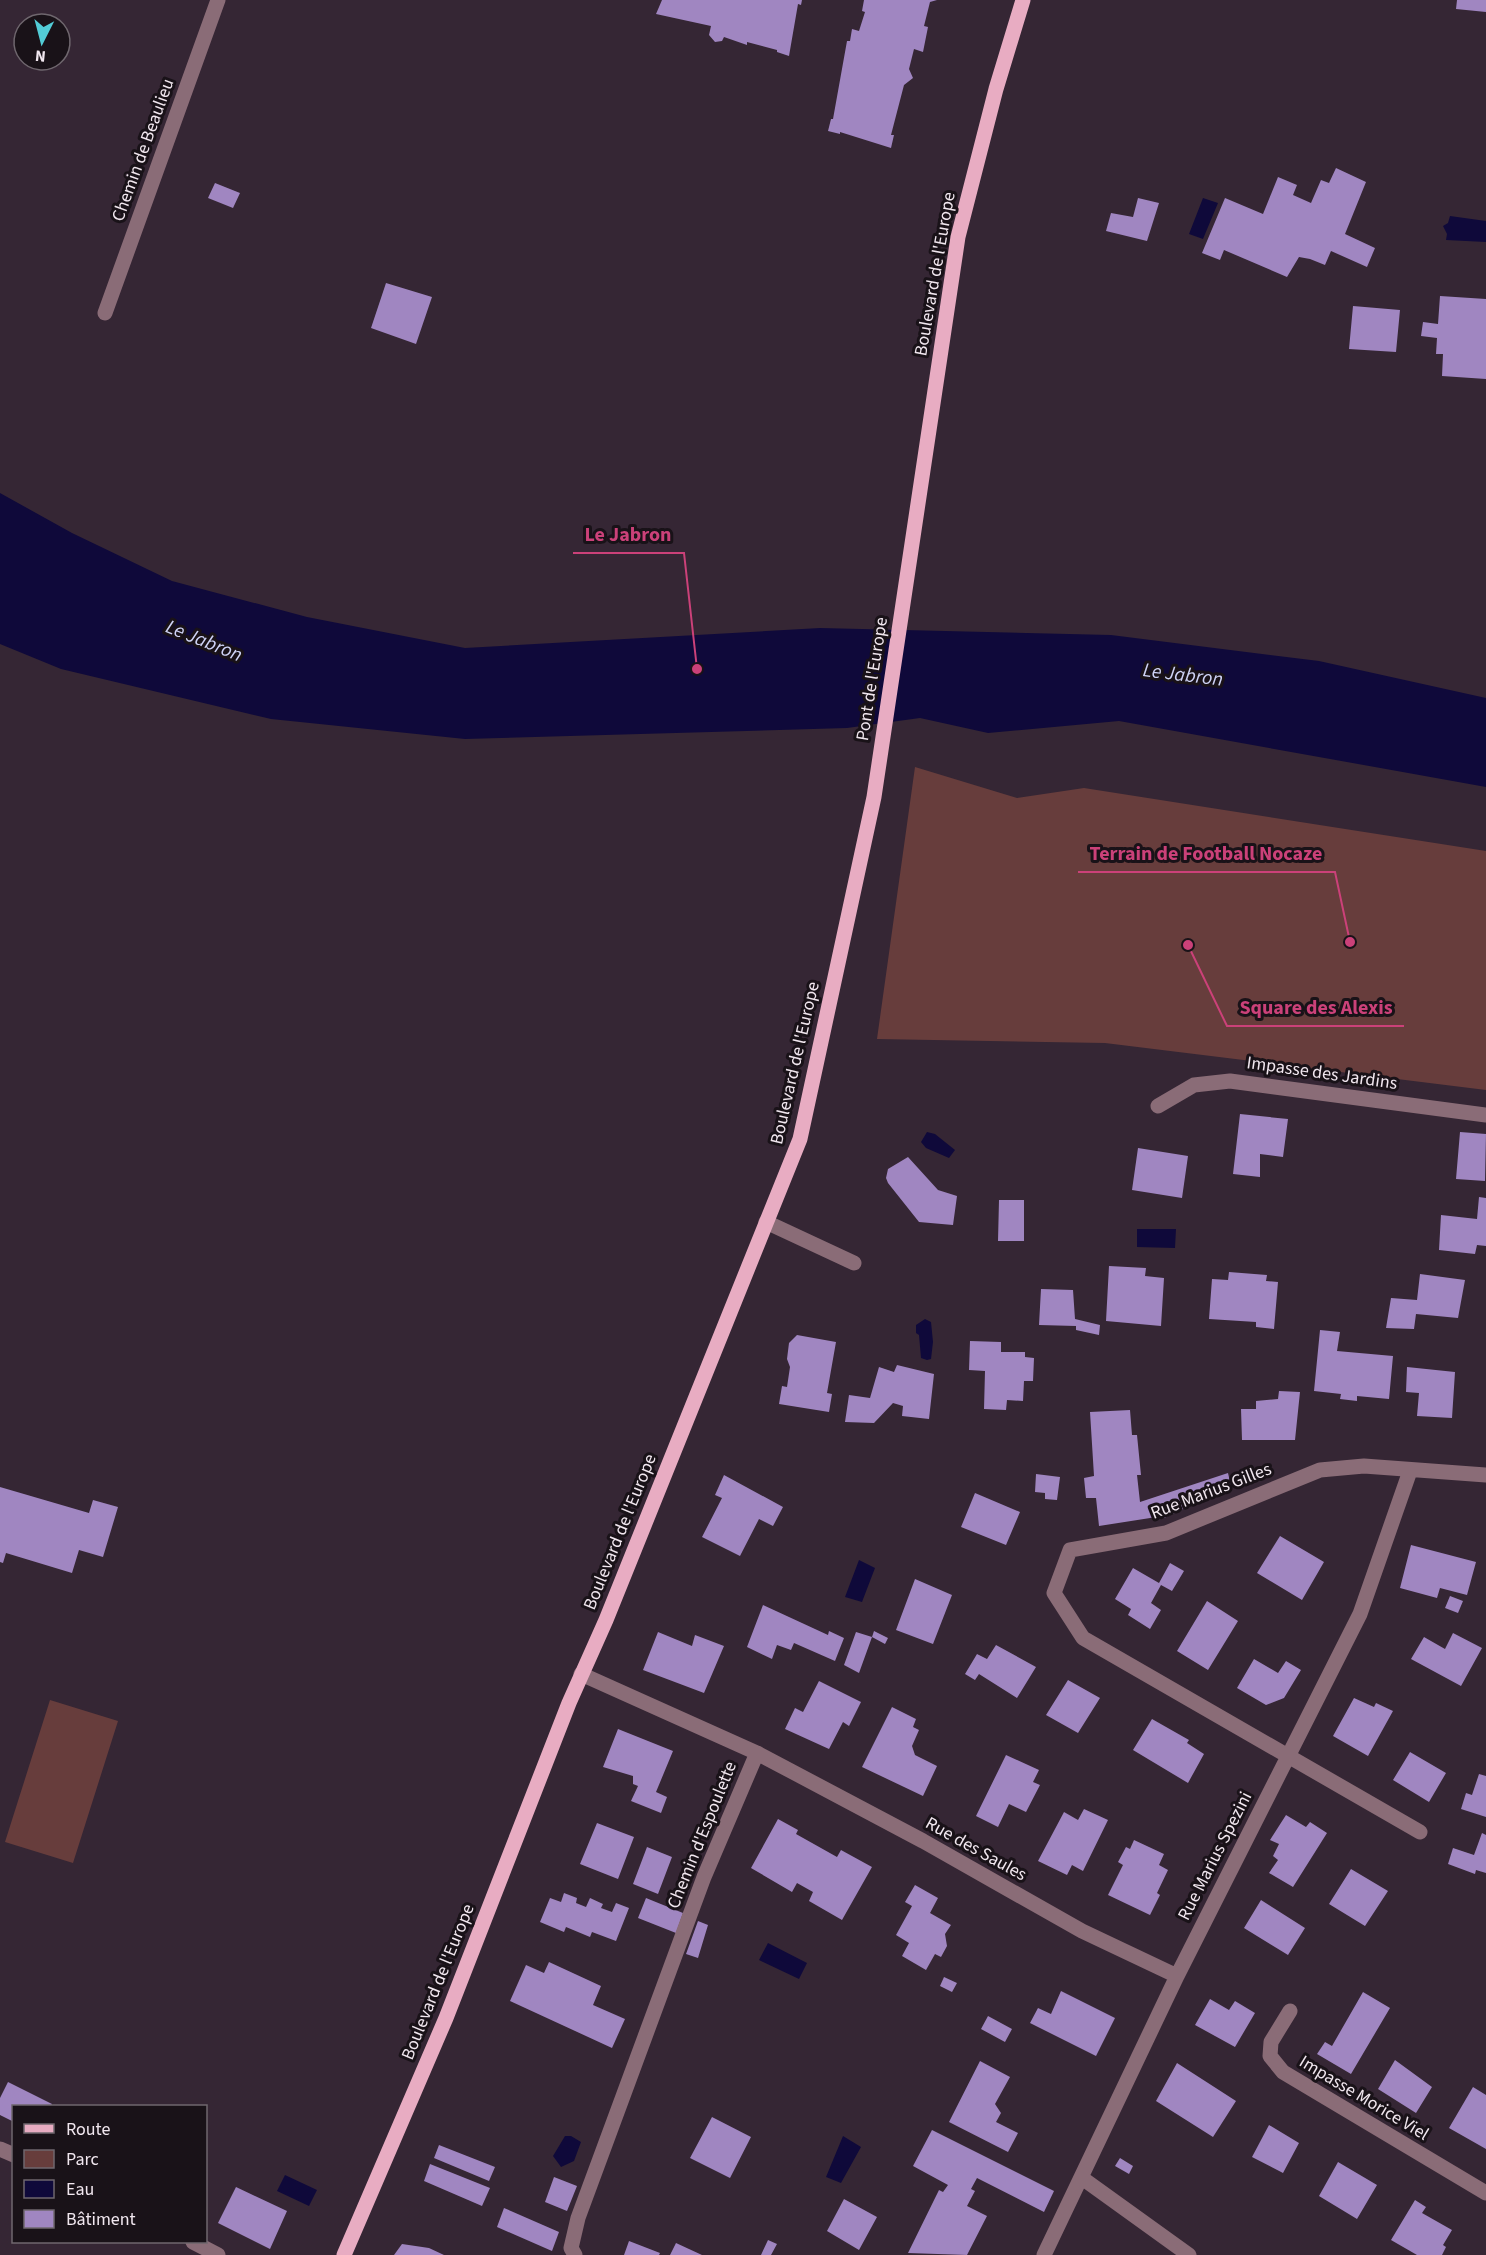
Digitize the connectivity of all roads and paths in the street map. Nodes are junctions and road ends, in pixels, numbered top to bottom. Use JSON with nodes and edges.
{"nodes":[{"id":1,"x":218,"y":0,"type":"edge"},
{"id":2,"x":1023,"y":0,"type":"edge"},
{"id":3,"x":105,"y":313,"type":"dead end"},
{"id":4,"x":911,"y":561,"type":"joint"},
{"id":5,"x":872,"y":804,"type":"joint"},
{"id":6,"x":1158,"y":1106,"type":"dead end"},
{"id":7,"x":1486,"y":1115,"type":"edge"},
{"id":8,"x":766,"y":1222,"type":"junction"},
{"id":9,"x":854,"y":1263,"type":"dead end"},
{"id":10,"x":1410,"y":1471,"type":"junction"},
{"id":11,"x":1486,"y":1474,"type":"edge"},
{"id":12,"x":581,"y":1674,"type":"junction"},
{"id":13,"x":757,"y":1753,"type":"junction"},
{"id":14,"x":1288,"y":1754,"type":"junction"},
{"id":15,"x":1420,"y":1832,"type":"dead end"},
{"id":16,"x":1177,"y":1976,"type":"junction"},
{"id":17,"x":1290,"y":2012,"type":"dead end"},
{"id":18,"x":1082,"y":2178,"type":"junction"},
{"id":19,"x":1486,"y":2193,"type":"edge"},
{"id":20,"x":197,"y":2243,"type":"edge"},
{"id":21,"x":218,"y":2255,"type":"edge"},
{"id":22,"x":344,"y":2255,"type":"edge"},
{"id":23,"x":575,"y":2255,"type":"edge"},
{"id":24,"x":1044,"y":2255,"type":"edge"},
{"id":25,"x":1189,"y":2255,"type":"edge"}],
"edges":[{"from":1,"to":3,"type":"street","name":"Chemin de Beaulieu"},
{"from":2,"to":4,"type":"main road","name":"Boulevard de l'Europe"},
{"from":4,"to":5,"type":"main road","name":"Pont de l'Europe"},
{"from":5,"to":8,"type":"main road","name":"Boulevard de l'Europe"},
{"from":6,"to":7,"type":"street","name":"Impasse des Jardins"},
{"from":8,"to":9,"type":"street"},
{"from":8,"to":12,"type":"main road","name":"Boulevard de l'Europe"},
{"from":10,"to":11,"type":"street"},
{"from":10,"to":14,"type":"street","name":"Rue Marius Spezini"},
{"from":10,"to":14,"type":"street","name":"Rue Marius Gilles"},
{"from":12,"to":13,"type":"street","name":"Chemin d'Espoulette"},
{"from":12,"to":22,"type":"main road","name":"Boulevard de l'Europe"},
{"from":13,"to":16,"type":"street","name":"Rue des Saules"},
{"from":13,"to":23,"type":"street","name":"Chemin d'Espoulette"},
{"from":14,"to":15,"type":"street"},
{"from":14,"to":16,"type":"street","name":"Rue Marius Spezini"},
{"from":16,"to":18,"type":"street","name":"Rue Marius Spezini"},
{"from":17,"to":19,"type":"street","name":"Impasse Morice Viel"},
{"from":18,"to":24,"type":"street","name":"Rue Marius Spezini"},
{"from":18,"to":25,"type":"street"},
{"from":20,"to":21,"type":"street"}]}
